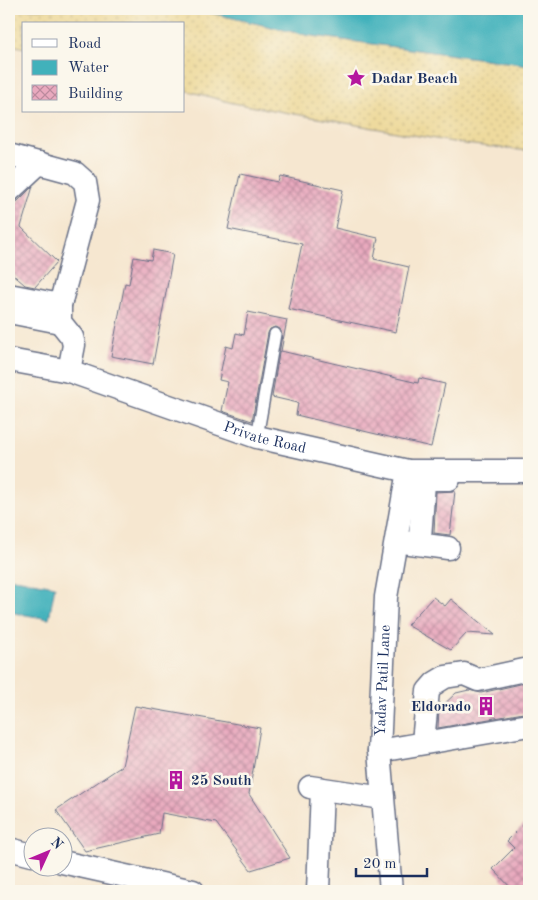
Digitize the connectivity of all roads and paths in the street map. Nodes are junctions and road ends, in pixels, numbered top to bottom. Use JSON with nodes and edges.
{"nodes":[{"id":1,"x":9,"y":154,"type":"edge"},
{"id":2,"x":39,"y":163,"type":"junction"},
{"id":3,"x":9,"y":191,"type":"edge"},
{"id":4,"x":9,"y":295,"type":"edge"},
{"id":5,"x":9,"y":312,"type":"edge"},
{"id":6,"x":60,"y":314,"type":"junction"},
{"id":7,"x":275,"y":334,"type":"dead end"},
{"id":8,"x":9,"y":360,"type":"edge"},
{"id":9,"x":69,"y":371,"type":"junction"},
{"id":10,"x":257,"y":437,"type":"junction"},
{"id":11,"x":408,"y":471,"type":"junction"},
{"id":12,"x":529,"y":471,"type":"edge"},
{"id":13,"x":450,"y":479,"type":"junction"},
{"id":14,"x":420,"y":538,"type":"dead end"},
{"id":15,"x":395,"y":541,"type":"junction"},
{"id":16,"x":448,"y":548,"type":"dead end"},
{"id":17,"x":529,"y":668,"type":"edge"},
{"id":18,"x":529,"y":725,"type":"edge"},
{"id":19,"x":423,"y":742,"type":"junction"},
{"id":20,"x":379,"y":751,"type":"junction"},
{"id":21,"x":383,"y":798,"type":"junction"},
{"id":22,"x":9,"y":850,"type":"edge"},
{"id":23,"x":22,"y":853,"type":"edge"},
{"id":24,"x":72,"y":864,"type":"edge"},
{"id":25,"x":193,"y":891,"type":"edge"},
{"id":26,"x":318,"y":891,"type":"edge"},
{"id":27,"x":390,"y":891,"type":"edge"}],
"edges":[{"from":1,"to":2,"type":"street"},
{"from":2,"to":3,"type":"street"},
{"from":2,"to":6,"type":"street"},
{"from":4,"to":6,"type":"street"},
{"from":5,"to":6,"type":"street"},
{"from":6,"to":9,"type":"street"},
{"from":7,"to":10,"type":"lane"},
{"from":8,"to":9,"type":"street","name":"Private Road"},
{"from":9,"to":10,"type":"street","name":"Private Road"},
{"from":10,"to":11,"type":"street","name":"Private Road"},
{"from":11,"to":13,"type":"street","name":"Private Road"},
{"from":11,"to":15,"type":"street","name":"Yadav Patil Lane"},
{"from":12,"to":13,"type":"street","name":"Private Road"},
{"from":13,"to":14,"type":"street"},
{"from":15,"to":16,"type":"street"},
{"from":15,"to":20,"type":"street","name":"Yadav Patil Lane"},
{"from":17,"to":19,"type":"street"},
{"from":18,"to":19,"type":"street"},
{"from":19,"to":20,"type":"street"},
{"from":20,"to":21,"type":"street","name":"Yadav Patil Lane"},
{"from":21,"to":26,"type":"street"},
{"from":21,"to":27,"type":"street","name":"Yadav Patil Lane"},
{"from":22,"to":23,"type":"street"},
{"from":24,"to":25,"type":"street"}]}
